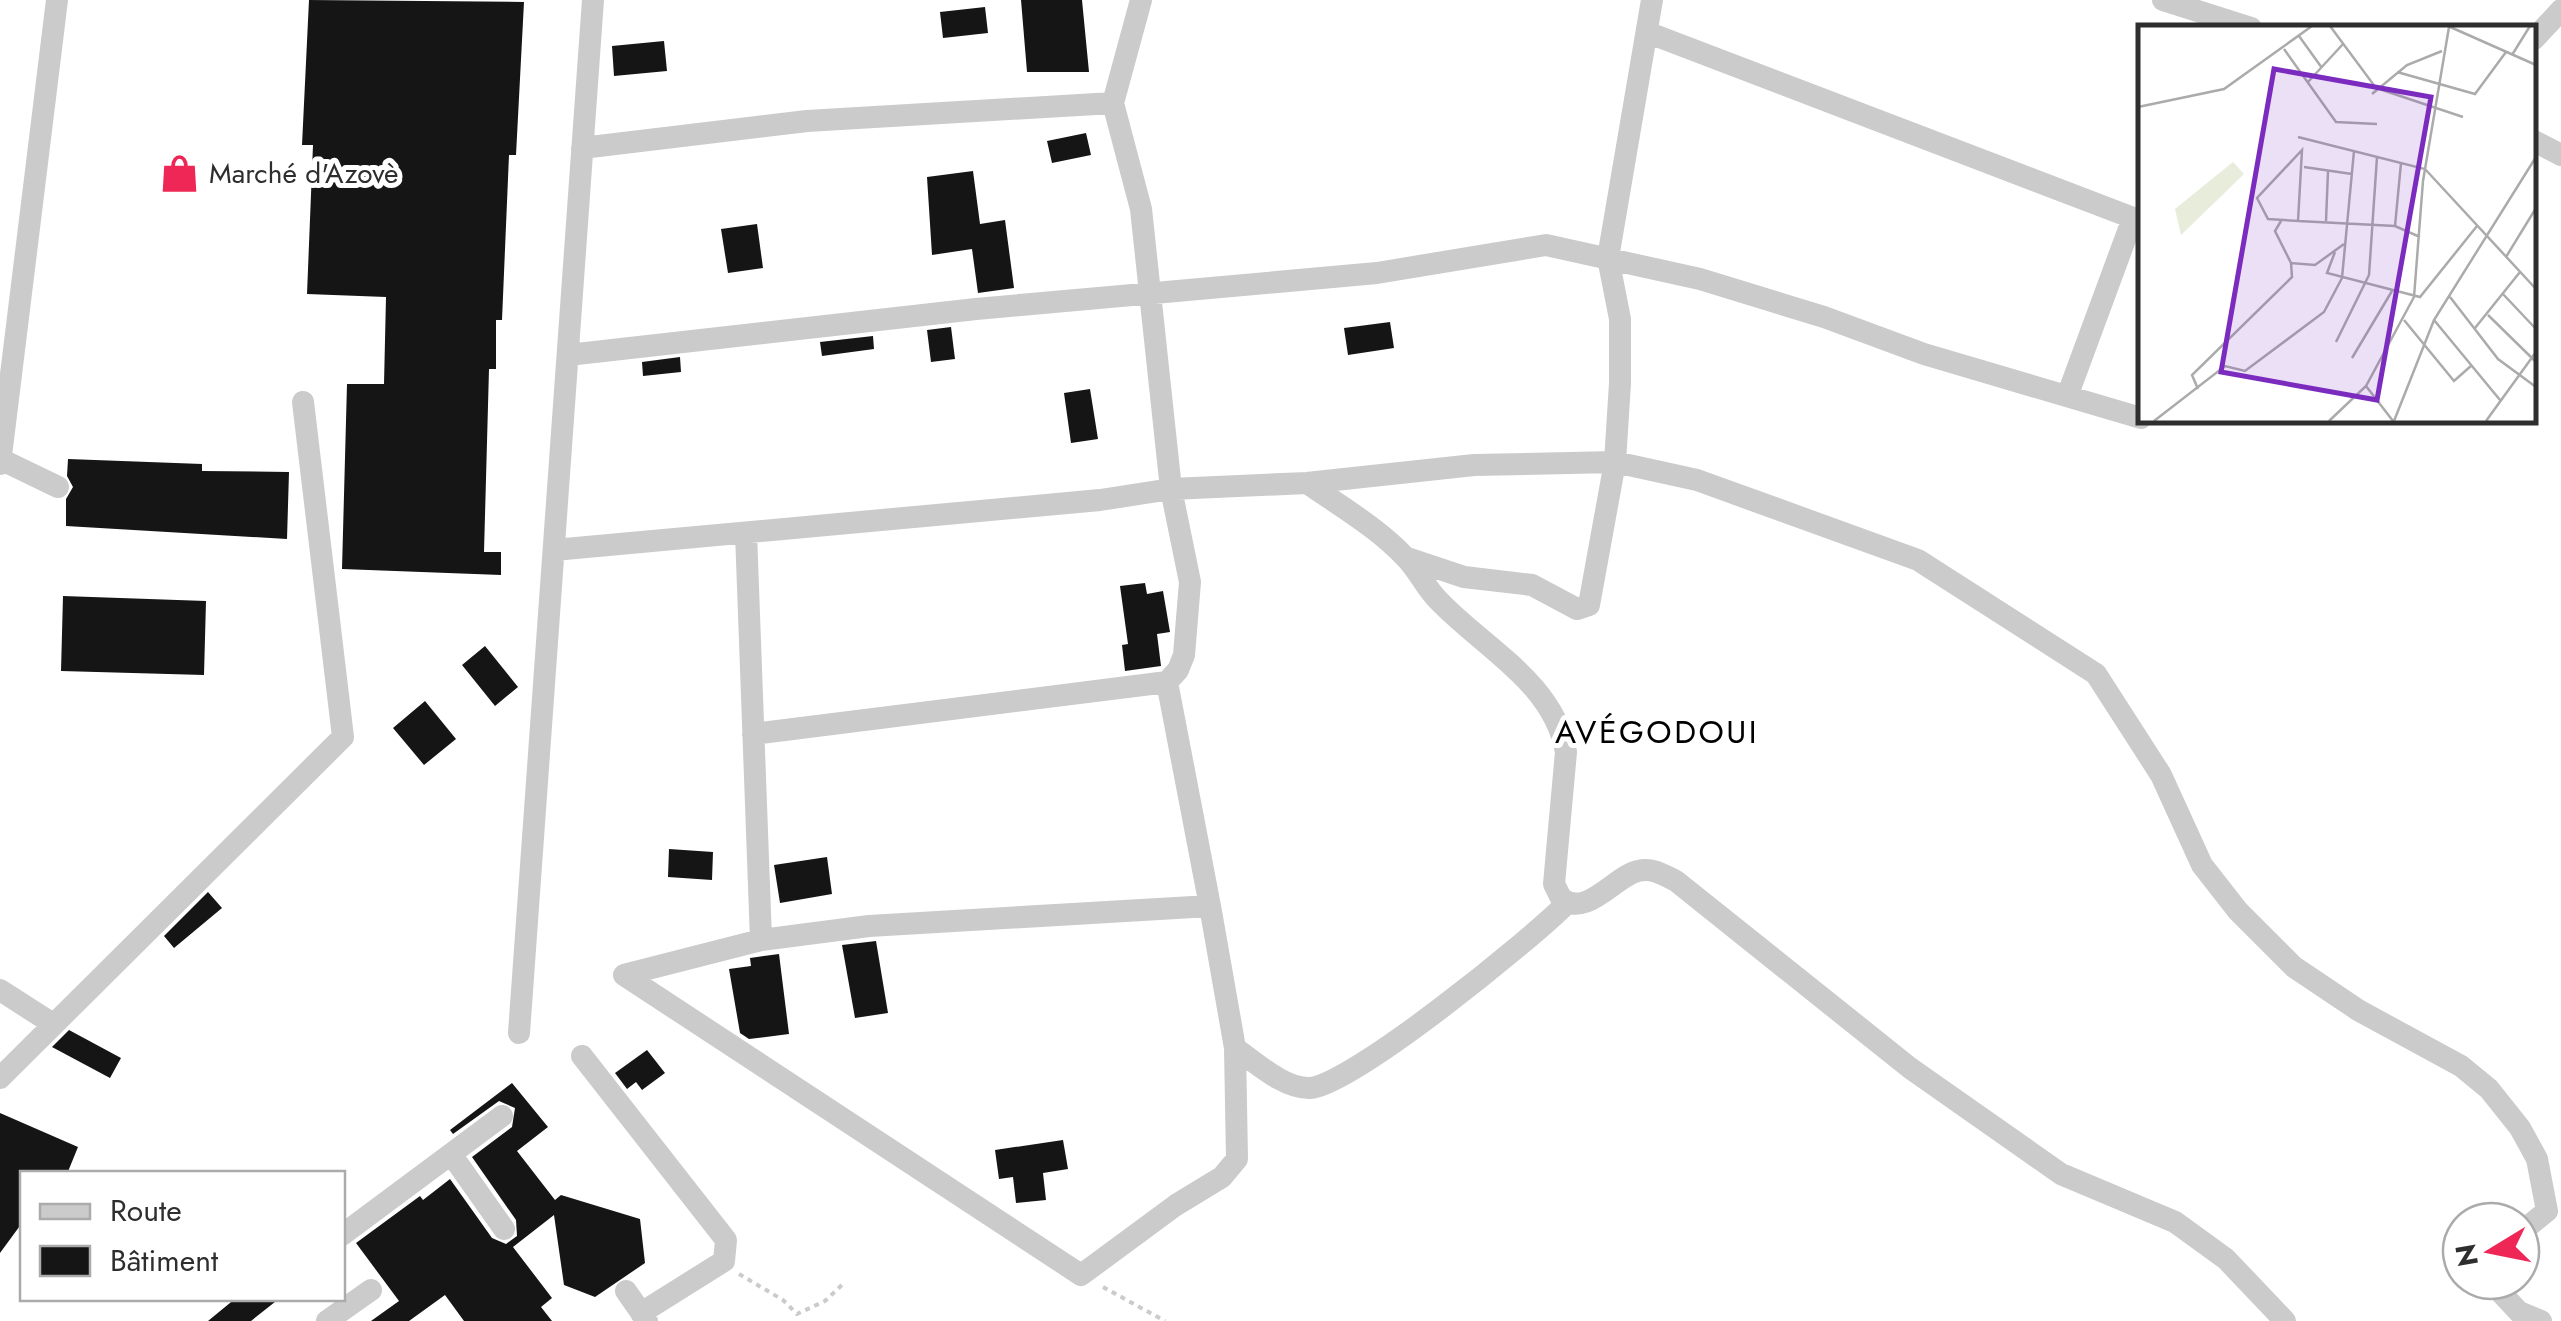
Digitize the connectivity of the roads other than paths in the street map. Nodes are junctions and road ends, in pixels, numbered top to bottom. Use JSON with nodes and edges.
{"nodes":[{"id":1,"x":57,"y":0,"type":"edge"},
{"id":2,"x":593,"y":0,"type":"edge"},
{"id":3,"x":1141,"y":0,"type":"edge"},
{"id":4,"x":1652,"y":0,"type":"edge"},
{"id":5,"x":2163,"y":0,"type":"edge"},
{"id":6,"x":2561,"y":10,"type":"edge"},
{"id":7,"x":2242,"y":25,"type":"edge"},
{"id":8,"x":1649,"y":32,"type":"junction"},
{"id":9,"x":2536,"y":37,"type":"edge"},
{"id":10,"x":1113,"y":103,"type":"junction"},
{"id":11,"x":2536,"y":142,"type":"edge"},
{"id":12,"x":582,"y":148,"type":"junction"},
{"id":13,"x":2561,"y":155,"type":"edge"},
{"id":14,"x":2137,"y":219,"type":"edge"},
{"id":15,"x":1608,"y":258,"type":"junction"},
{"id":16,"x":1150,"y":294,"type":"junction"},
{"id":17,"x":568,"y":355,"type":"junction"},
{"id":18,"x":2068,"y":394,"type":"junction"},
{"id":19,"x":303,"y":402,"type":"dead end"},
{"id":20,"x":2138,"y":417,"type":"edge"},
{"id":21,"x":1,"y":461,"type":"edge"},
{"id":22,"x":1615,"y":462,"type":"junction"},
{"id":23,"x":1307,"y":483,"type":"junction"},
{"id":24,"x":58,"y":487,"type":"dead end"},
{"id":25,"x":1172,"y":489,"type":"junction"},
{"id":26,"x":746,"y":533,"type":"junction"},
{"id":27,"x":554,"y":550,"type":"junction"},
{"id":28,"x":1407,"y":558,"type":"junction"},
{"id":29,"x":1167,"y":682,"type":"junction"},
{"id":30,"x":753,"y":734,"type":"junction"},
{"id":31,"x":1567,"y":904,"type":"junction"},
{"id":32,"x":1210,"y":906,"type":"junction"},
{"id":33,"x":761,"y":940,"type":"junction"},
{"id":34,"x":0,"y":990,"type":"edge"},
{"id":35,"x":53,"y":1024,"type":"junction"},
{"id":36,"x":519,"y":1032,"type":"dead end"},
{"id":37,"x":1235,"y":1048,"type":"junction"},
{"id":38,"x":582,"y":1056,"type":"dead end"},
{"id":39,"x":0,"y":1078,"type":"edge"},
{"id":40,"x":502,"y":1116,"type":"dead end"},
{"id":41,"x":451,"y":1154,"type":"junction"},
{"id":42,"x":2541,"y":1215,"type":"edge"},
{"id":43,"x":504,"y":1229,"type":"dead end"},
{"id":44,"x":345,"y":1233,"type":"edge"},
{"id":45,"x":372,"y":1290,"type":"dead end"},
{"id":46,"x":626,"y":1291,"type":"dead end"},
{"id":47,"x":2509,"y":1301,"type":"edge"},
{"id":48,"x":334,"y":1310,"type":"edge"},
{"id":49,"x":644,"y":1317,"type":"edge"},
{"id":50,"x":2285,"y":1321,"type":"edge"},
{"id":51,"x":2541,"y":1321,"type":"edge"}],
"edges":[{"from":1,"to":21,"type":"street"},
{"from":2,"to":12,"type":"street"},
{"from":3,"to":10,"type":"street"},
{"from":4,"to":8,"type":"street"},
{"from":5,"to":7,"type":"street"},
{"from":6,"to":9,"type":"street"},
{"from":8,"to":14,"type":"street"},
{"from":8,"to":15,"type":"street"},
{"from":10,"to":12,"type":"street"},
{"from":10,"to":16,"type":"street"},
{"from":11,"to":13,"type":"street"},
{"from":12,"to":17,"type":"street"},
{"from":14,"to":18,"type":"street"},
{"from":15,"to":16,"type":"street"},
{"from":15,"to":18,"type":"street"},
{"from":15,"to":22,"type":"street"},
{"from":16,"to":17,"type":"street"},
{"from":16,"to":25,"type":"street"},
{"from":17,"to":27,"type":"street"},
{"from":18,"to":20,"type":"street"},
{"from":19,"to":35,"type":"street"},
{"from":21,"to":24,"type":"street"},
{"from":22,"to":23,"type":"street"},
{"from":22,"to":28,"type":"street"},
{"from":22,"to":42,"type":"street"},
{"from":23,"to":25,"type":"street"},
{"from":23,"to":28,"type":"street"},
{"from":25,"to":26,"type":"street"},
{"from":25,"to":29,"type":"street"},
{"from":26,"to":27,"type":"street"},
{"from":26,"to":30,"type":"street"},
{"from":27,"to":36,"type":"street"},
{"from":28,"to":31,"type":"street"},
{"from":29,"to":30,"type":"street"},
{"from":29,"to":32,"type":"street"},
{"from":30,"to":33,"type":"street"},
{"from":31,"to":37,"type":"street"},
{"from":31,"to":50,"type":"street"},
{"from":32,"to":33,"type":"street"},
{"from":32,"to":37,"type":"street"},
{"from":33,"to":37,"type":"street"},
{"from":34,"to":35,"type":"street"},
{"from":35,"to":39,"type":"street"},
{"from":38,"to":49,"type":"street"},
{"from":40,"to":41,"type":"street"},
{"from":41,"to":43,"type":"street"},
{"from":41,"to":44,"type":"street"},
{"from":45,"to":48,"type":"street"},
{"from":46,"to":49,"type":"street"},
{"from":47,"to":51,"type":"street"}]}
